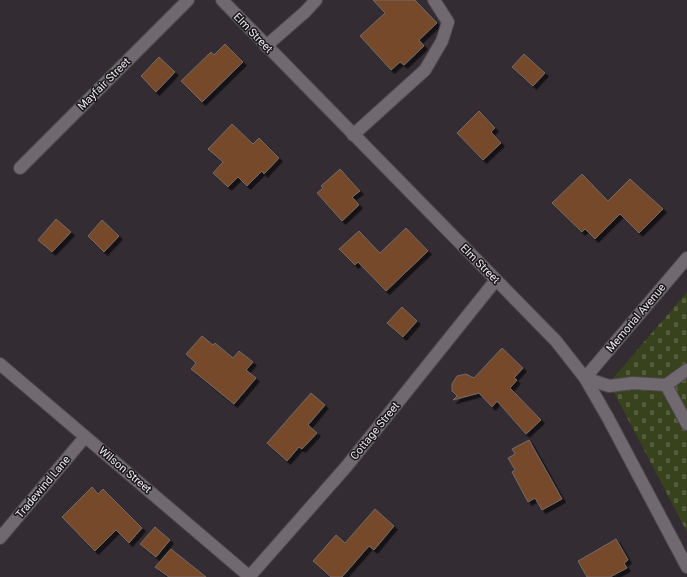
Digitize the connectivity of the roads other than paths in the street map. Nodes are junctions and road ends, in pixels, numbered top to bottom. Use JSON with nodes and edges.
{"nodes":[{"id":1,"x":188,"y":0,"type":"edge"},
{"id":2,"x":222,"y":0,"type":"edge"},
{"id":3,"x":316,"y":0,"type":"edge"},
{"id":4,"x":434,"y":0,"type":"edge"},
{"id":5,"x":266,"y":46,"type":"junction"},
{"id":6,"x":353,"y":135,"type":"junction"},
{"id":7,"x":20,"y":168,"type":"dead end"},
{"id":8,"x":687,"y":258,"type":"edge"},
{"id":9,"x":496,"y":280,"type":"junction"},
{"id":10,"x":0,"y":364,"type":"edge"},
{"id":11,"x":687,"y":370,"type":"edge"},
{"id":12,"x":585,"y":378,"type":"junction"},
{"id":13,"x":666,"y":385,"type":"junction"},
{"id":14,"x":687,"y":424,"type":"edge"},
{"id":15,"x":86,"y":437,"type":"junction"},
{"id":16,"x":0,"y":538,"type":"edge"},
{"id":17,"x":687,"y":566,"type":"edge"},
{"id":18,"x":250,"y":577,"type":"edge"}],
"edges":[{"from":1,"to":7,"type":"street","name":"Mayfair Street"},
{"from":2,"to":5,"type":"street","name":"Elm Street"},
{"from":3,"to":5,"type":"street"},
{"from":4,"to":6,"type":"street"},
{"from":5,"to":6,"type":"street","name":"Elm Street"},
{"from":6,"to":9,"type":"street","name":"Elm Street"},
{"from":8,"to":12,"type":"street","name":"Memorial Avenue"},
{"from":9,"to":12,"type":"street","name":"Elm Street"},
{"from":9,"to":18,"type":"street","name":"Cottage Street"},
{"from":10,"to":15,"type":"street","name":"Wilson Street"},
{"from":11,"to":13,"type":"street"},
{"from":12,"to":13,"type":"street"},
{"from":12,"to":17,"type":"street","name":"Elm Street"},
{"from":13,"to":14,"type":"street"},
{"from":15,"to":16,"type":"street","name":"Tradewind Lane"},
{"from":15,"to":18,"type":"street","name":"Wilson Street"}]}
